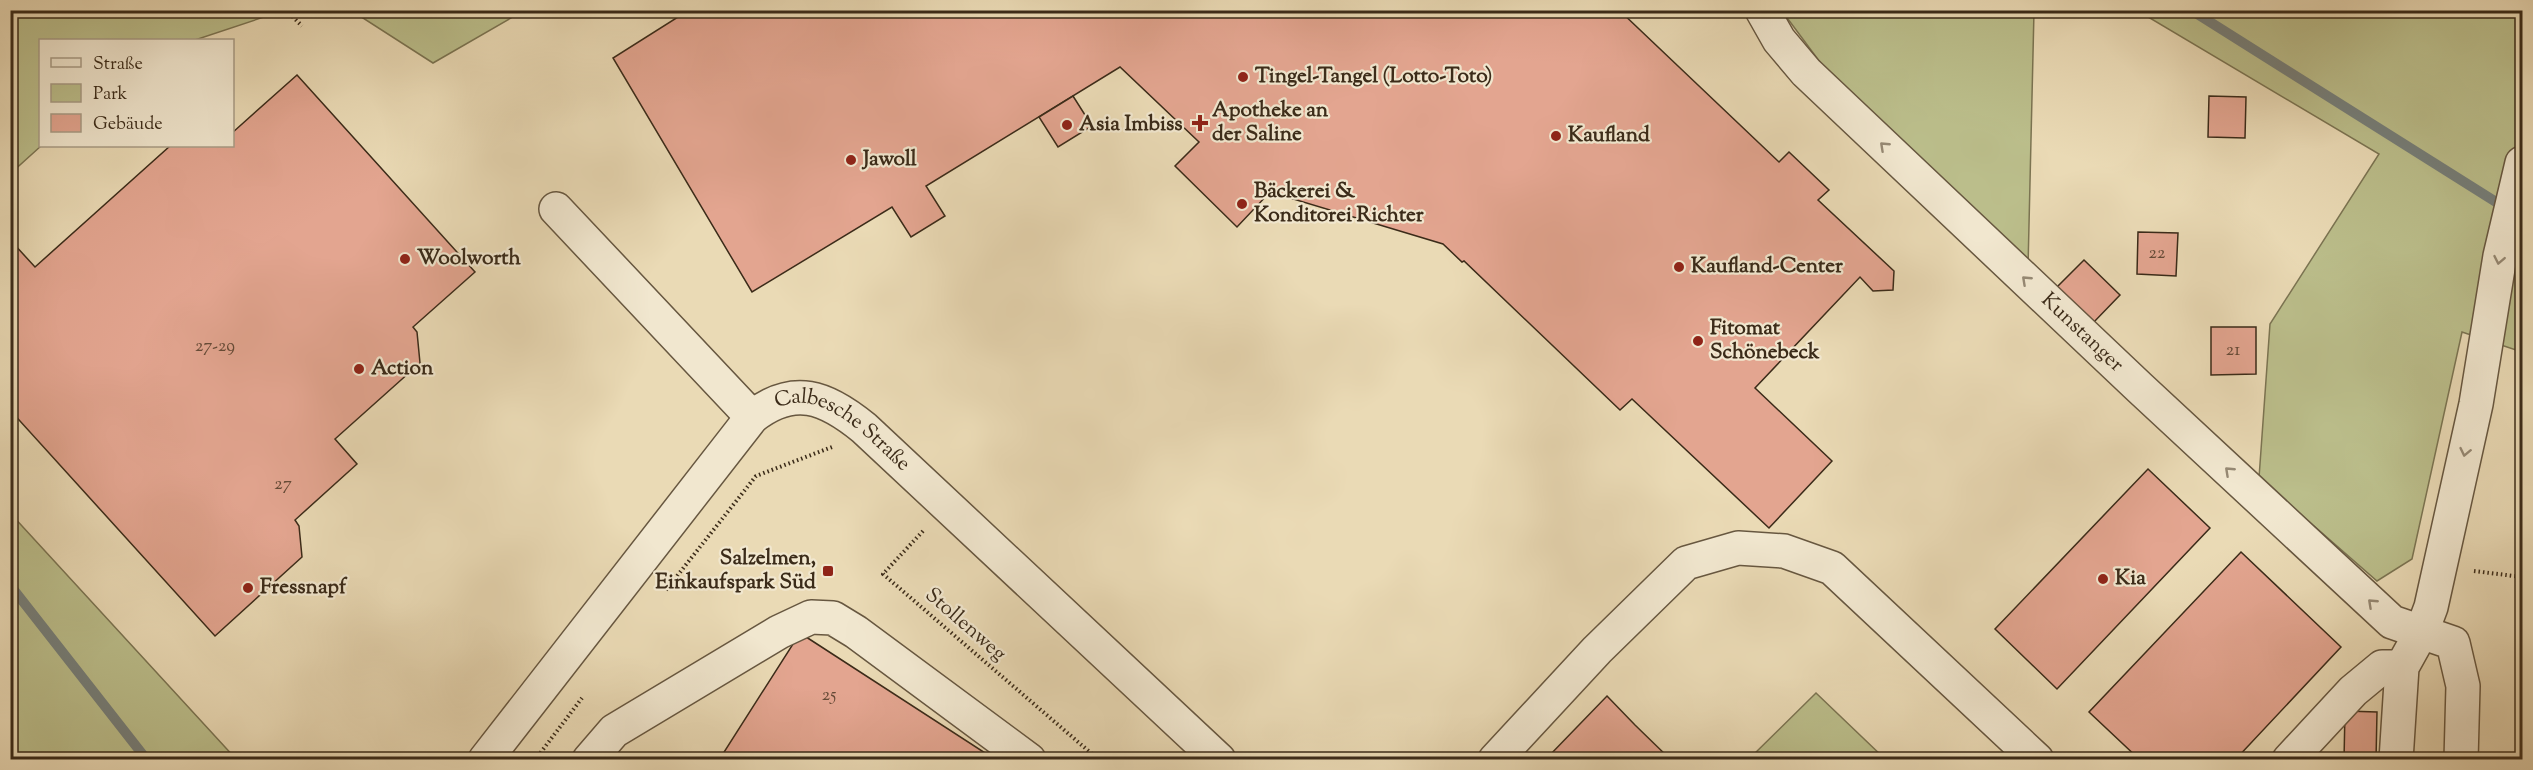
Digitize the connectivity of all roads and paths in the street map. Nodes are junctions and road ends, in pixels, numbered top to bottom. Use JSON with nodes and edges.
{"nodes":[{"id":1,"x":286,"y":10,"type":"edge"},
{"id":2,"x":1762,"y":10,"type":"edge"},
{"id":3,"x":302,"y":26,"type":"dead end"},
{"id":4,"x":2523,"y":163,"type":"edge"},
{"id":5,"x":556,"y":210,"type":"dead end"},
{"id":6,"x":752,"y":417,"type":"junction"},
{"id":7,"x":864,"y":428,"type":"junction"},
{"id":8,"x":946,"y":506,"type":"junction"},
{"id":9,"x":2441,"y":567,"type":"junction"},
{"id":10,"x":2523,"y":577,"type":"edge"},
{"id":11,"x":661,"y":596,"type":"dead end"},
{"id":12,"x":2422,"y":631,"type":"junction"},
{"id":13,"x":2402,"y":667,"type":"junction"},
{"id":14,"x":583,"y":696,"type":"dead end"},
{"id":15,"x":485,"y":759,"type":"edge"},
{"id":16,"x":535,"y":759,"type":"edge"},
{"id":17,"x":589,"y":759,"type":"edge"},
{"id":18,"x":1029,"y":759,"type":"edge"},
{"id":19,"x":1099,"y":759,"type":"edge"},
{"id":20,"x":1219,"y":759,"type":"edge"},
{"id":21,"x":1495,"y":759,"type":"edge"},
{"id":22,"x":2037,"y":759,"type":"edge"},
{"id":23,"x":2289,"y":759,"type":"edge"},
{"id":24,"x":2396,"y":759,"type":"edge"},
{"id":25,"x":2461,"y":759,"type":"edge"}],
"edges":[{"from":1,"to":3,"type":"path"},
{"from":12,"to":2,"type":"street","name":"Kunstanger","one_way":true},
{"from":4,"to":9,"type":"street","one_way":true},
{"from":5,"to":6,"type":"street"},
{"from":6,"to":7,"type":"street","name":"Calbesche Straße"},
{"from":6,"to":15,"type":"street","name":"Calbesche Straße"},
{"from":7,"to":8,"type":"street","name":"Calbesche Straße"},
{"from":7,"to":11,"type":"path"},
{"from":8,"to":19,"type":"path","name":"Stollenweg"},
{"from":8,"to":20,"type":"street","name":"Calbesche Straße"},
{"from":9,"to":10,"type":"path"},
{"from":9,"to":12,"type":"street"},
{"from":12,"to":13,"type":"street"},
{"from":12,"to":25,"type":"street","name":"Kunstanger"},
{"from":13,"to":23,"type":"street"},
{"from":13,"to":24,"type":"street"},
{"from":14,"to":16,"type":"path"},
{"from":17,"to":18,"type":"street"},
{"from":21,"to":22,"type":"street"}]}
